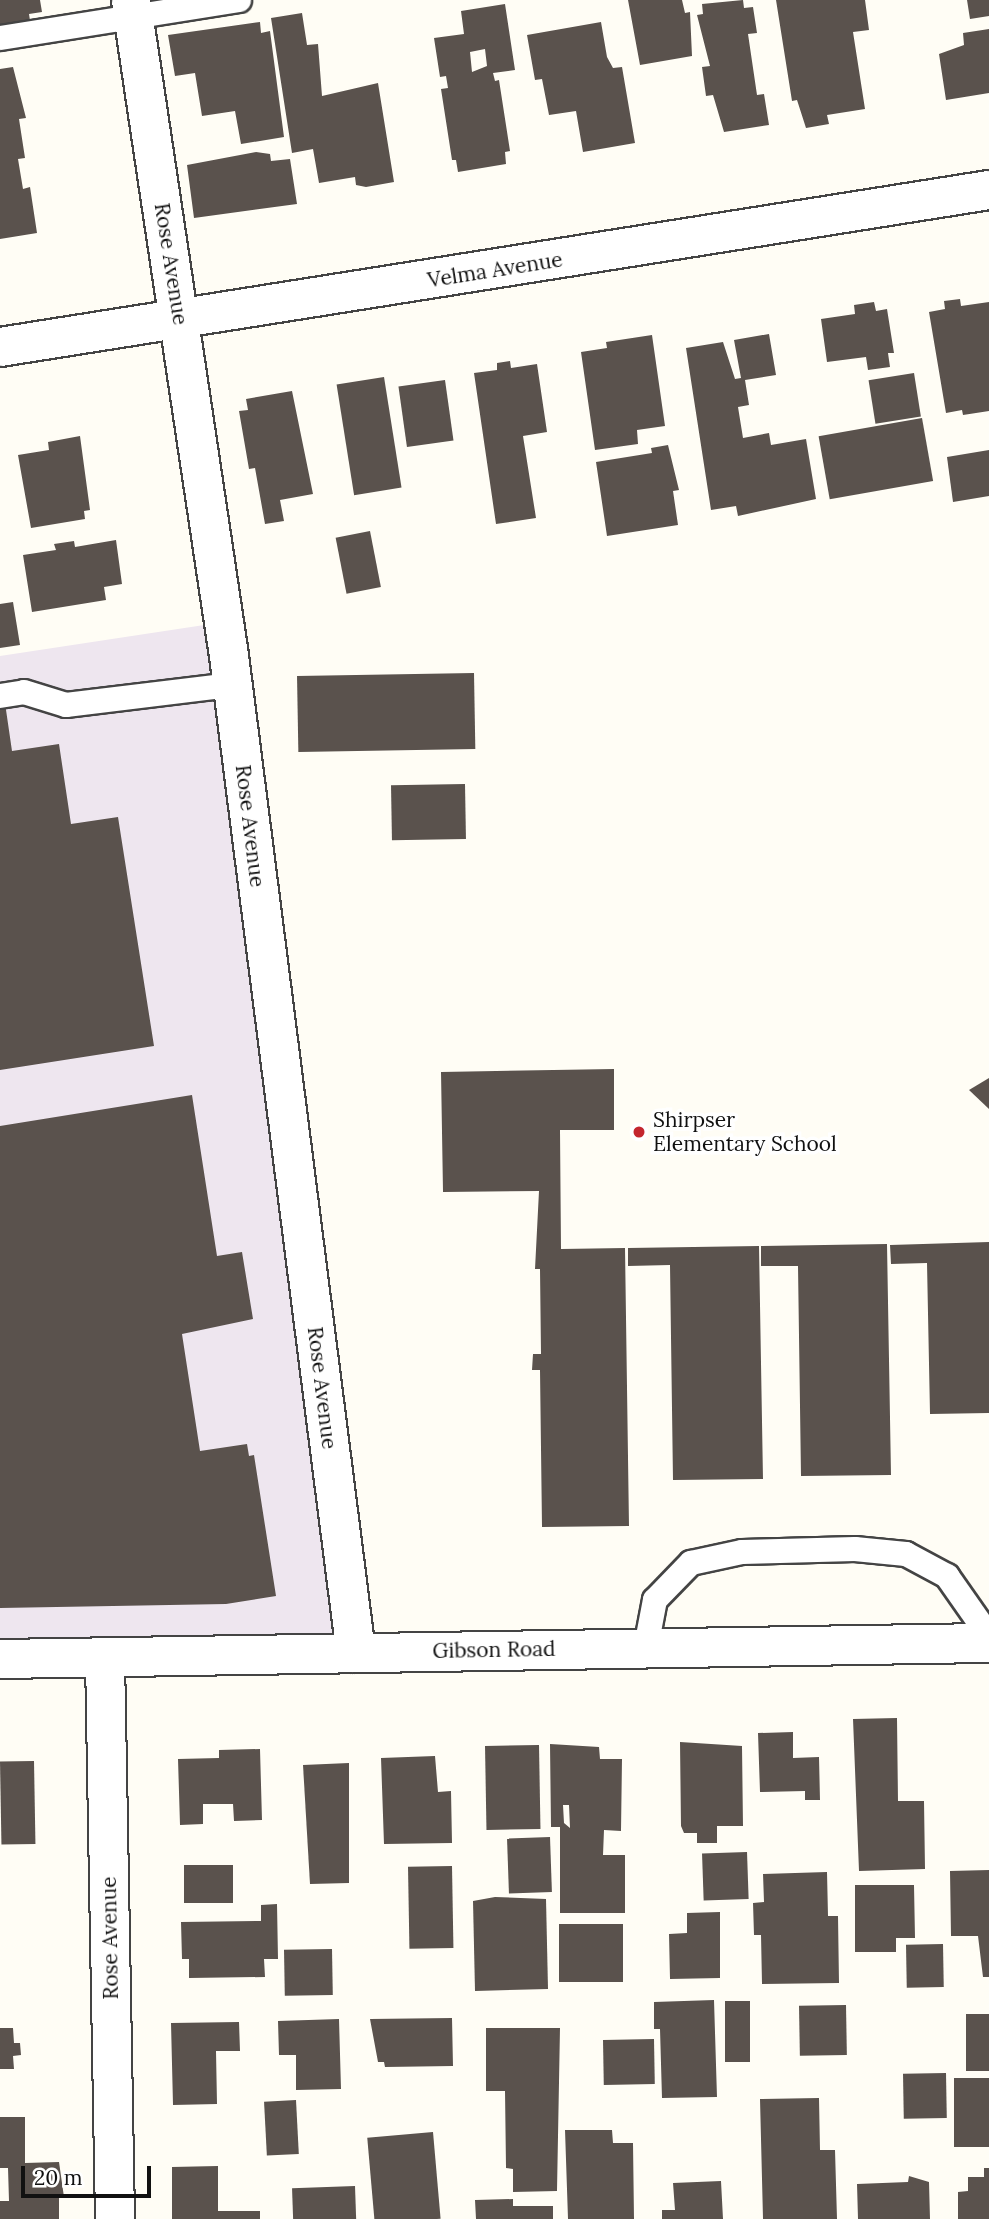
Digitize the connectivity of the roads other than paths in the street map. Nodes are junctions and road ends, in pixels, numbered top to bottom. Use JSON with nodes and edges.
{"nodes":[{"id":1,"x":239,"y":0,"type":"edge"},
{"id":2,"x":132,"y":8,"type":"edge"},
{"id":3,"x":0,"y":38,"type":"edge"},
{"id":4,"x":989,"y":190,"type":"edge"},
{"id":5,"x":180,"y":321,"type":"junction"},
{"id":6,"x":0,"y":346,"type":"edge"},
{"id":7,"x":232,"y":685,"type":"junction"},
{"id":8,"x":0,"y":696,"type":"edge"},
{"id":9,"x":989,"y":1636,"type":"edge"},
{"id":10,"x":989,"y":1643,"type":"edge"},
{"id":11,"x":646,"y":1647,"type":"junction"},
{"id":12,"x":356,"y":1653,"type":"junction"},
{"id":13,"x":105,"y":1657,"type":"junction"},
{"id":14,"x":0,"y":1659,"type":"edge"},
{"id":15,"x":114,"y":2219,"type":"edge"}],
"edges":[{"from":1,"to":2,"type":"lane"},
{"from":2,"to":3,"type":"lane"},
{"from":2,"to":5,"type":"street","name":"Rose Avenue"},
{"from":4,"to":5,"type":"street","name":"Velma Avenue"},
{"from":5,"to":6,"type":"street","name":"Velma Avenue"},
{"from":5,"to":7,"type":"street","name":"Rose Avenue"},
{"from":7,"to":8,"type":"lane"},
{"from":7,"to":12,"type":"street","name":"Rose Avenue"},
{"from":9,"to":11,"type":"lane"},
{"from":10,"to":11,"type":"street","name":"Gibson Road"},
{"from":11,"to":12,"type":"street","name":"Gibson Road"},
{"from":12,"to":13,"type":"street","name":"Gibson Road"},
{"from":13,"to":14,"type":"street","name":"Gibson Road"},
{"from":13,"to":15,"type":"street","name":"Rose Avenue"}]}
